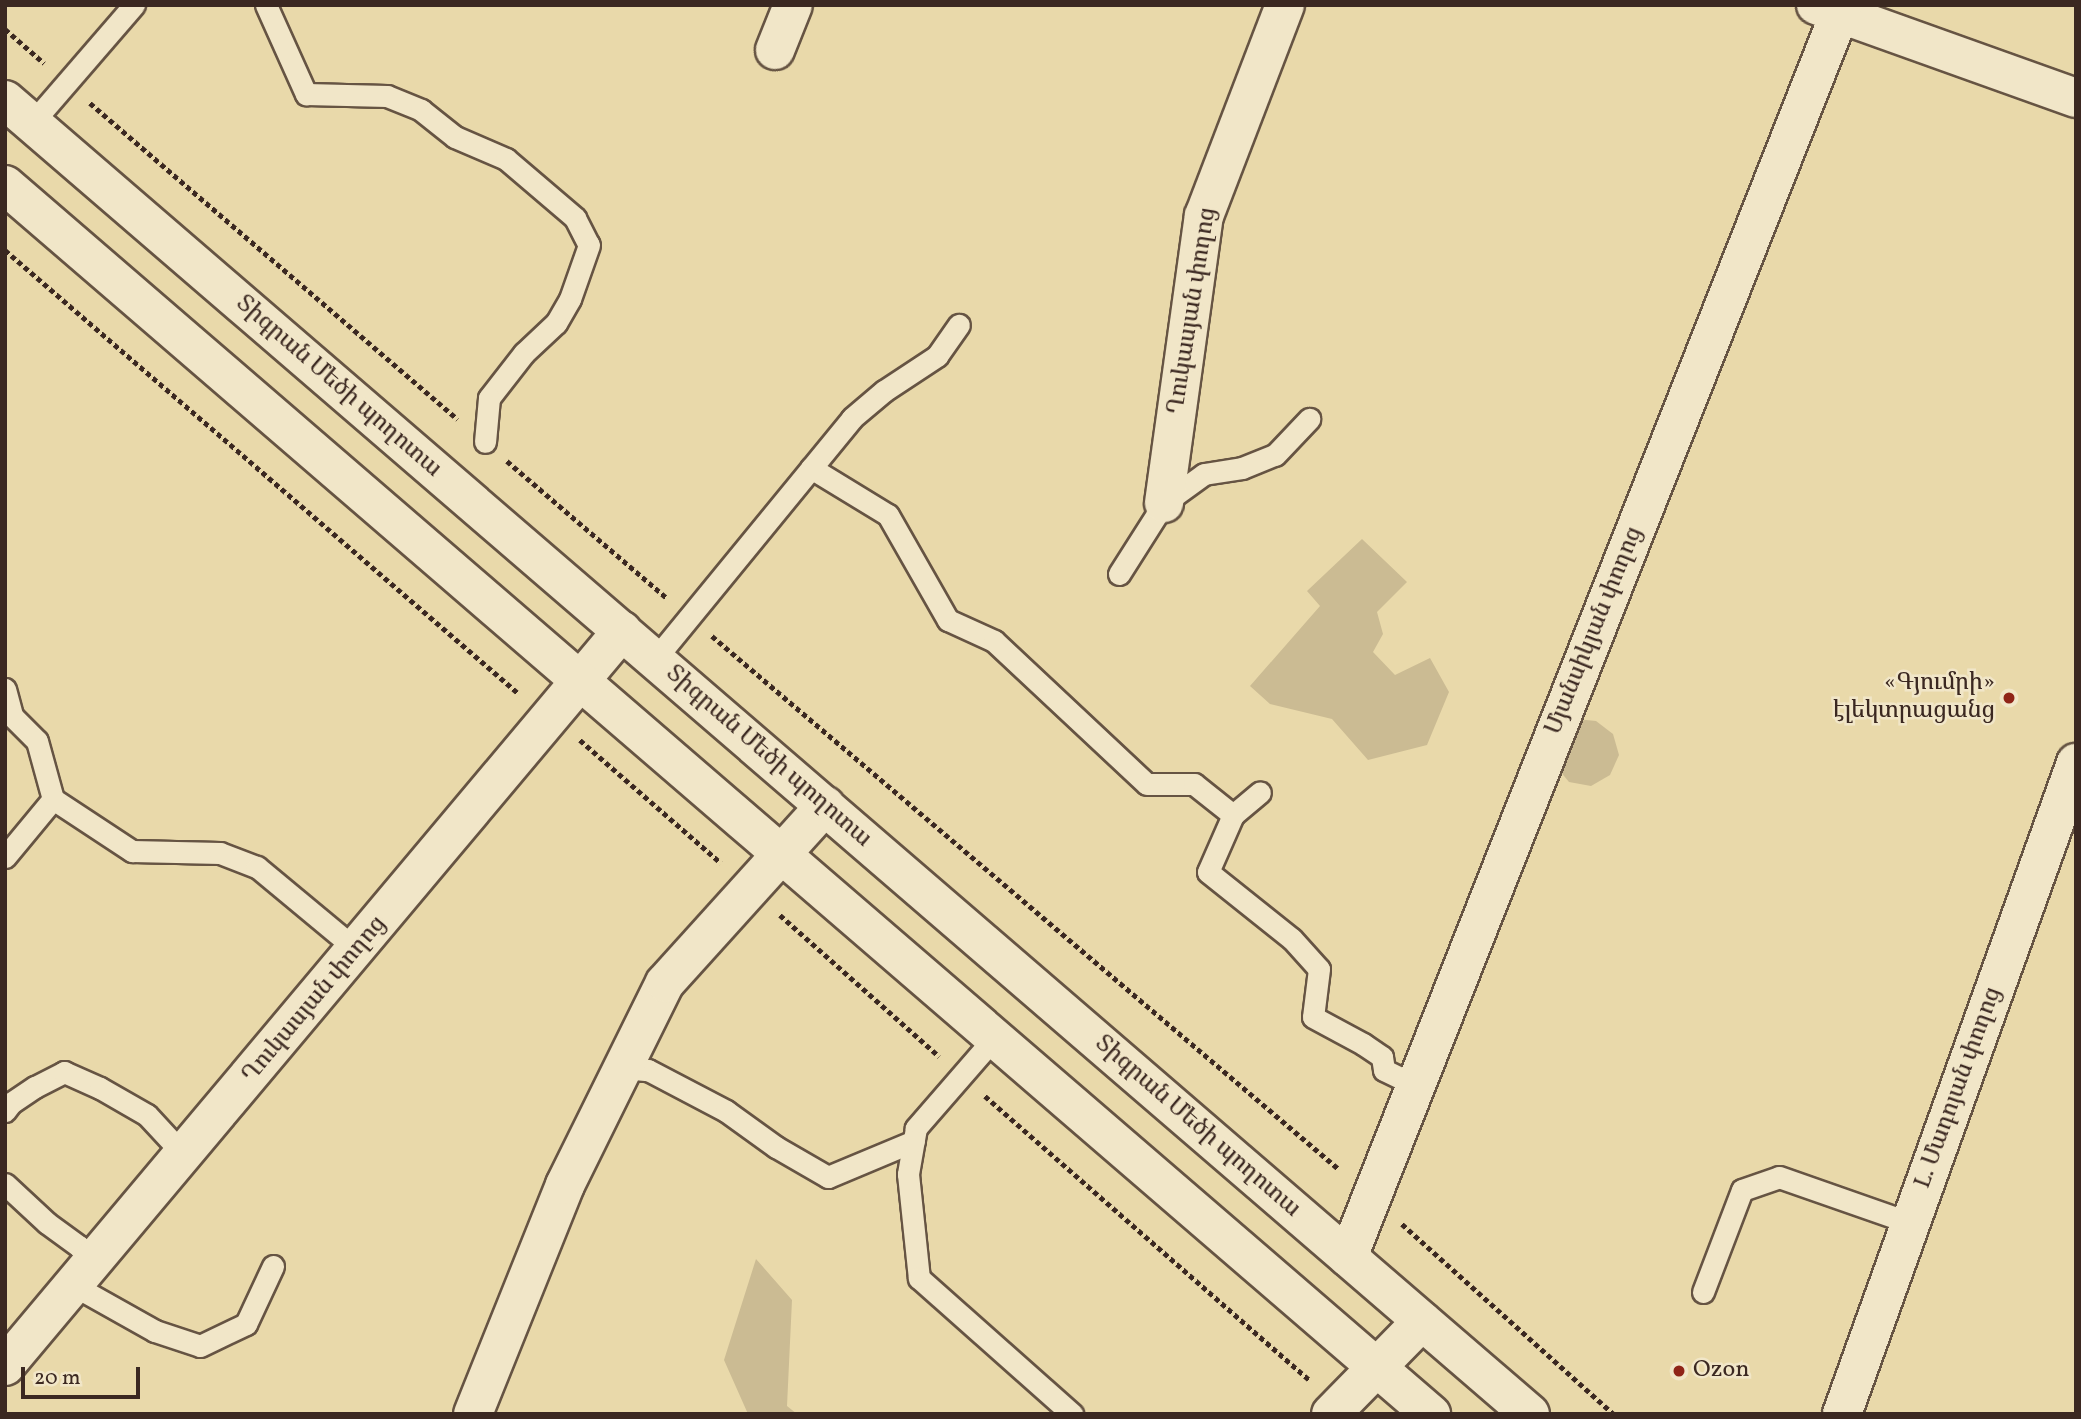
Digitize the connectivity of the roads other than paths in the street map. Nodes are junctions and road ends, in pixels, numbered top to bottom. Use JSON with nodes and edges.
{"nodes":[{"id":1,"x":134,"y":5,"type":"edge"},
{"id":2,"x":266,"y":5,"type":"edge"},
{"id":3,"x":793,"y":5,"type":"edge"},
{"id":4,"x":1285,"y":5,"type":"edge"},
{"id":5,"x":1833,"y":8,"type":"edge"},
{"id":6,"x":775,"y":50,"type":"dead end"},
{"id":7,"x":2076,"y":98,"type":"edge"},
{"id":8,"x":19,"y":112,"type":"edge"},
{"id":9,"x":5,"y":185,"type":"edge"},
{"id":10,"x":959,"y":325,"type":"dead end"},
{"id":11,"x":1308,"y":419,"type":"dead end"},
{"id":12,"x":485,"y":442,"type":"road end"},
{"id":13,"x":811,"y":468,"type":"junction"},
{"id":14,"x":1164,"y":503,"type":"junction"},
{"id":15,"x":1119,"y":574,"type":"dead end"},
{"id":16,"x":621,"y":631,"type":"junction"},
{"id":17,"x":654,"y":659,"type":"junction"},
{"id":18,"x":580,"y":681,"type":"junction"},
{"id":19,"x":5,"y":689,"type":"edge"},
{"id":20,"x":2076,"y":762,"type":"edge"},
{"id":21,"x":1260,"y":792,"type":"dead end"},
{"id":22,"x":53,"y":799,"type":"junction"},
{"id":23,"x":825,"y":806,"type":"junction"},
{"id":24,"x":1233,"y":815,"type":"junction"},
{"id":25,"x":782,"y":854,"type":"junction"},
{"id":26,"x":5,"y":857,"type":"edge"},
{"id":27,"x":357,"y":950,"type":"junction"},
{"id":28,"x":995,"y":1037,"type":"junction"},
{"id":29,"x":623,"y":1068,"type":"junction"},
{"id":30,"x":1415,"y":1086,"type":"junction"},
{"id":31,"x":5,"y":1111,"type":"edge"},
{"id":32,"x":914,"y":1140,"type":"junction"},
{"id":33,"x":184,"y":1155,"type":"junction"},
{"id":34,"x":5,"y":1184,"type":"edge"},
{"id":35,"x":1910,"y":1223,"type":"junction"},
{"id":36,"x":1348,"y":1257,"type":"junction"},
{"id":37,"x":273,"y":1266,"type":"dead end"},
{"id":38,"x":82,"y":1275,"type":"junction"},
{"id":39,"x":1703,"y":1292,"type":"dead end"},
{"id":40,"x":1422,"y":1321,"type":"junction"},
{"id":41,"x":5,"y":1366,"type":"edge"},
{"id":42,"x":1376,"y":1366,"type":"junction"},
{"id":43,"x":1335,"y":1410,"type":"edge"},
{"id":44,"x":473,"y":1414,"type":"edge"},
{"id":45,"x":1072,"y":1414,"type":"edge"},
{"id":46,"x":1431,"y":1414,"type":"edge"},
{"id":47,"x":1530,"y":1414,"type":"edge"},
{"id":48,"x":1842,"y":1414,"type":"edge"}],
"edges":[{"from":1,"to":8,"type":"lane"},
{"from":2,"to":12,"type":"lane"},
{"from":3,"to":6,"type":"street"},
{"from":4,"to":14,"type":"street","name":"Ղուկասյան փողոց"},
{"from":5,"to":7,"type":"street"},
{"from":5,"to":30,"type":"street","name":"Մյանսիկյան փողոց"},
{"from":8,"to":16,"type":"street","name":"Տիգրան Մեծի պողոտա"},
{"from":9,"to":18,"type":"street"},
{"from":10,"to":13,"type":"lane"},
{"from":11,"to":14,"type":"lane"},
{"from":13,"to":17,"type":"lane"},
{"from":13,"to":24,"type":"lane"},
{"from":14,"to":15,"type":"lane"},
{"from":16,"to":17,"type":"street","name":"Տիգրան Մեծի պողոտա"},
{"from":16,"to":18,"type":"street","name":"Ղուկասյան փողոց"},
{"from":17,"to":23,"type":"street","name":"Տիգրան Մեծի պողոտա"},
{"from":18,"to":25,"type":"street"},
{"from":18,"to":27,"type":"street","name":"Ղուկասյան փողոց"},
{"from":19,"to":22,"type":"lane"},
{"from":20,"to":35,"type":"street","name":"L. Մադոյան փողոց"},
{"from":21,"to":24,"type":"lane"},
{"from":22,"to":26,"type":"lane"},
{"from":22,"to":27,"type":"lane"},
{"from":23,"to":25,"type":"street"},
{"from":23,"to":36,"type":"street","name":"Տիգրան Մեծի պողոտա"},
{"from":24,"to":30,"type":"lane"},
{"from":25,"to":28,"type":"street"},
{"from":25,"to":29,"type":"street"},
{"from":27,"to":33,"type":"street","name":"Ղուկասյան փողոց"},
{"from":28,"to":32,"type":"lane"},
{"from":28,"to":42,"type":"street"},
{"from":29,"to":32,"type":"lane"},
{"from":29,"to":44,"type":"street"},
{"from":30,"to":36,"type":"street","name":"Մյանսիկյան փողոց"},
{"from":31,"to":33,"type":"lane"},
{"from":32,"to":45,"type":"lane"},
{"from":33,"to":38,"type":"street","name":"Ղուկասյան փողոց"},
{"from":34,"to":38,"type":"lane"},
{"from":35,"to":39,"type":"lane"},
{"from":35,"to":48,"type":"street","name":"L. Մադոյան փողոց"},
{"from":36,"to":40,"type":"street","name":"Տիգրան Մեծի պողոտա"},
{"from":37,"to":38,"type":"lane"},
{"from":38,"to":41,"type":"street","name":"Ղուկասյան փողոց"},
{"from":40,"to":42,"type":"street"},
{"from":40,"to":47,"type":"street","name":"Տիգրան Մեծի պողոտա"},
{"from":42,"to":43,"type":"street"},
{"from":42,"to":46,"type":"street"}]}
